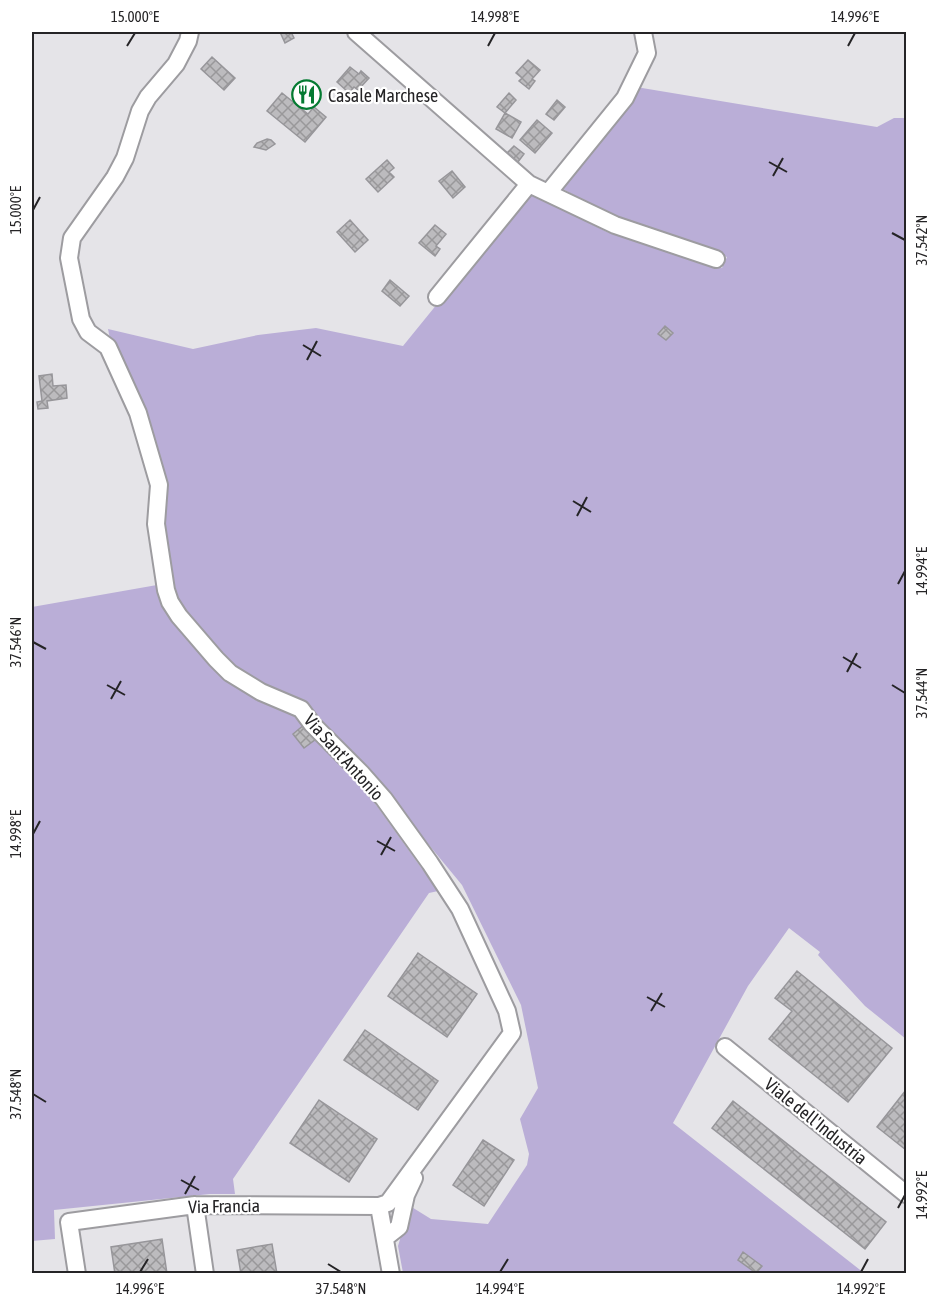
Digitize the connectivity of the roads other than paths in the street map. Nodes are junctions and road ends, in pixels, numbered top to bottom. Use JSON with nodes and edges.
{"nodes":[{"id":1,"x":190,"y":32,"type":"edge"},
{"id":2,"x":356,"y":32,"type":"edge"},
{"id":3,"x":643,"y":32,"type":"edge"},
{"id":4,"x":529,"y":184,"type":"junction"},
{"id":5,"x":548,"y":193,"type":"junction"},
{"id":6,"x":716,"y":259,"type":"dead end"},
{"id":7,"x":437,"y":297,"type":"dead end"},
{"id":8,"x":725,"y":1047,"type":"dead end"},
{"id":9,"x":422,"y":1158,"type":"junction"},
{"id":10,"x":906,"y":1194,"type":"edge"},
{"id":11,"x":195,"y":1205,"type":"junction"},
{"id":12,"x":383,"y":1205,"type":"junction"},
{"id":13,"x":404,"y":1210,"type":"junction"},
{"id":14,"x":385,"y":1238,"type":"junction"},
{"id":15,"x":77,"y":1274,"type":"edge"},
{"id":16,"x":205,"y":1274,"type":"edge"},
{"id":17,"x":391,"y":1274,"type":"edge"}],
"edges":[{"from":1,"to":9,"type":"street","name":"Via Sant'Antonio"},
{"from":2,"to":4,"type":"street"},
{"from":3,"to":5,"type":"street"},
{"from":4,"to":5,"type":"street"},
{"from":4,"to":7,"type":"street"},
{"from":5,"to":6,"type":"street"},
{"from":8,"to":10,"type":"street","name":"Viale dell'Industria"},
{"from":9,"to":12,"type":"street"},
{"from":9,"to":13,"type":"street"},
{"from":11,"to":12,"type":"street","name":"Via Francia"},
{"from":11,"to":15,"type":"street","name":"Via Francia"},
{"from":11,"to":16,"type":"street"},
{"from":12,"to":13,"type":"street"},
{"from":12,"to":14,"type":"street"},
{"from":13,"to":14,"type":"street"},
{"from":14,"to":17,"type":"street"}]}
